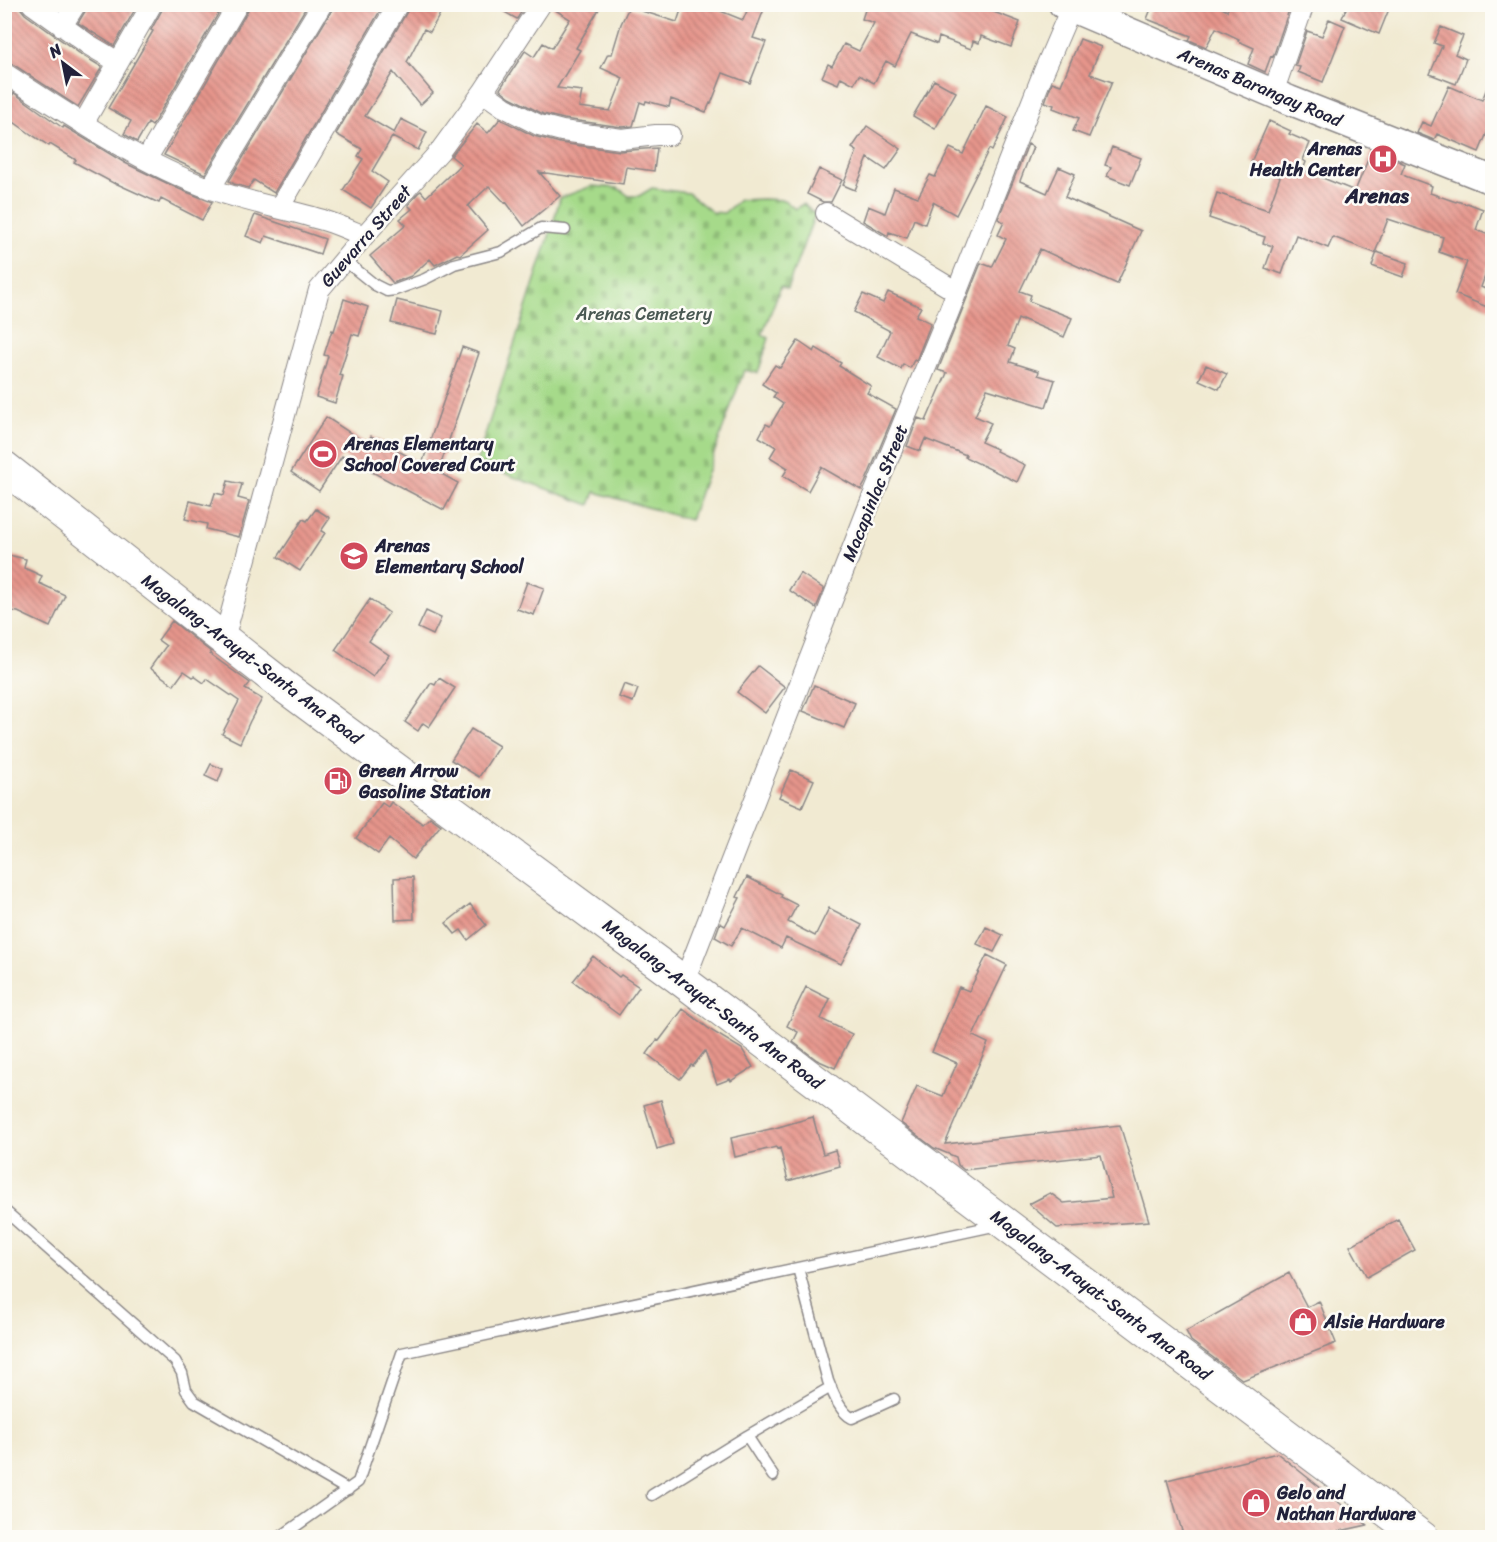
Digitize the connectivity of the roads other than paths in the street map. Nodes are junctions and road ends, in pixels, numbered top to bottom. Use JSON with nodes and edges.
{"nodes":[{"id":1,"x":32,"y":4,"type":"edge"},
{"id":2,"x":75,"y":4,"type":"edge"},
{"id":3,"x":152,"y":4,"type":"edge"},
{"id":4,"x":238,"y":4,"type":"edge"},
{"id":5,"x":322,"y":4,"type":"edge"},
{"id":6,"x":398,"y":4,"type":"edge"},
{"id":7,"x":541,"y":4,"type":"edge"},
{"id":8,"x":1304,"y":4,"type":"edge"},
{"id":9,"x":1067,"y":6,"type":"edge"},
{"id":10,"x":62,"y":26,"type":"junction"},
{"id":11,"x":118,"y":62,"type":"junction"},
{"id":12,"x":4,"y":73,"type":"edge"},
{"id":13,"x":483,"y":92,"type":"junction"},
{"id":14,"x":1273,"y":93,"type":"junction"},
{"id":15,"x":83,"y":124,"type":"junction"},
{"id":16,"x":670,"y":135,"type":"dead end"},
{"id":17,"x":146,"y":160,"type":"junction"},
{"id":18,"x":1492,"y":180,"type":"edge"},
{"id":19,"x":210,"y":189,"type":"junction"},
{"id":20,"x":279,"y":208,"type":"junction"},
{"id":21,"x":826,"y":213,"type":"dead end"},
{"id":22,"x":565,"y":230,"type":"dead end"},
{"id":23,"x":364,"y":236,"type":"junction"},
{"id":24,"x":345,"y":260,"type":"junction"},
{"id":25,"x":957,"y":292,"type":"junction"},
{"id":26,"x":4,"y":467,"type":"edge"},
{"id":27,"x":224,"y":639,"type":"junction"},
{"id":28,"x":684,"y":982,"type":"junction"},
{"id":29,"x":4,"y":1210,"type":"edge"},
{"id":30,"x":1006,"y":1224,"type":"junction"},
{"id":31,"x":798,"y":1268,"type":"junction"},
{"id":32,"x":831,"y":1387,"type":"junction"},
{"id":33,"x":894,"y":1399,"type":"dead end"},
{"id":34,"x":747,"y":1436,"type":"junction"},
{"id":35,"x":774,"y":1476,"type":"dead end"},
{"id":36,"x":348,"y":1490,"type":"junction"},
{"id":37,"x":652,"y":1495,"type":"dead end"},
{"id":38,"x":279,"y":1538,"type":"edge"},
{"id":39,"x":1423,"y":1538,"type":"edge"}],
"edges":[{"from":1,"to":10,"type":"street"},
{"from":2,"to":10,"type":"street"},
{"from":3,"to":11,"type":"street"},
{"from":4,"to":17,"type":"street"},
{"from":5,"to":19,"type":"street"},
{"from":6,"to":20,"type":"street"},
{"from":7,"to":13,"type":"street","name":"Guevarra Street"},
{"from":8,"to":14,"type":"street"},
{"from":9,"to":14,"type":"street","name":"Arenas Barangay Road"},
{"from":9,"to":25,"type":"street","name":"Macapinlac Street"},
{"from":10,"to":11,"type":"street"},
{"from":11,"to":15,"type":"street"},
{"from":12,"to":15,"type":"street"},
{"from":13,"to":16,"type":"street"},
{"from":13,"to":23,"type":"street","name":"Guevarra Street"},
{"from":14,"to":18,"type":"street","name":"Arenas Barangay Road"},
{"from":15,"to":17,"type":"street"},
{"from":17,"to":19,"type":"street"},
{"from":19,"to":20,"type":"street"},
{"from":20,"to":23,"type":"street"},
{"from":21,"to":25,"type":"street"},
{"from":22,"to":24,"type":"lane"},
{"from":23,"to":24,"type":"street","name":"Guevarra Street"},
{"from":24,"to":27,"type":"street","name":"Guevarra Street"},
{"from":25,"to":28,"type":"street","name":"Macapinlac Street"},
{"from":26,"to":27,"type":"main road","name":"Magalang-Arayat-Santa Ana Road"},
{"from":27,"to":28,"type":"main road","name":"Magalang-Arayat-Santa Ana Road"},
{"from":28,"to":30,"type":"main road","name":"Magalang-Arayat-Santa Ana Road"},
{"from":29,"to":36,"type":"lane"},
{"from":30,"to":31,"type":"lane"},
{"from":30,"to":39,"type":"main road","name":"Magalang-Arayat-Santa Ana Road"},
{"from":31,"to":32,"type":"lane"},
{"from":31,"to":36,"type":"lane"},
{"from":32,"to":33,"type":"lane"},
{"from":32,"to":34,"type":"lane"},
{"from":34,"to":35,"type":"lane"},
{"from":34,"to":37,"type":"lane"},
{"from":36,"to":38,"type":"lane"}]}
